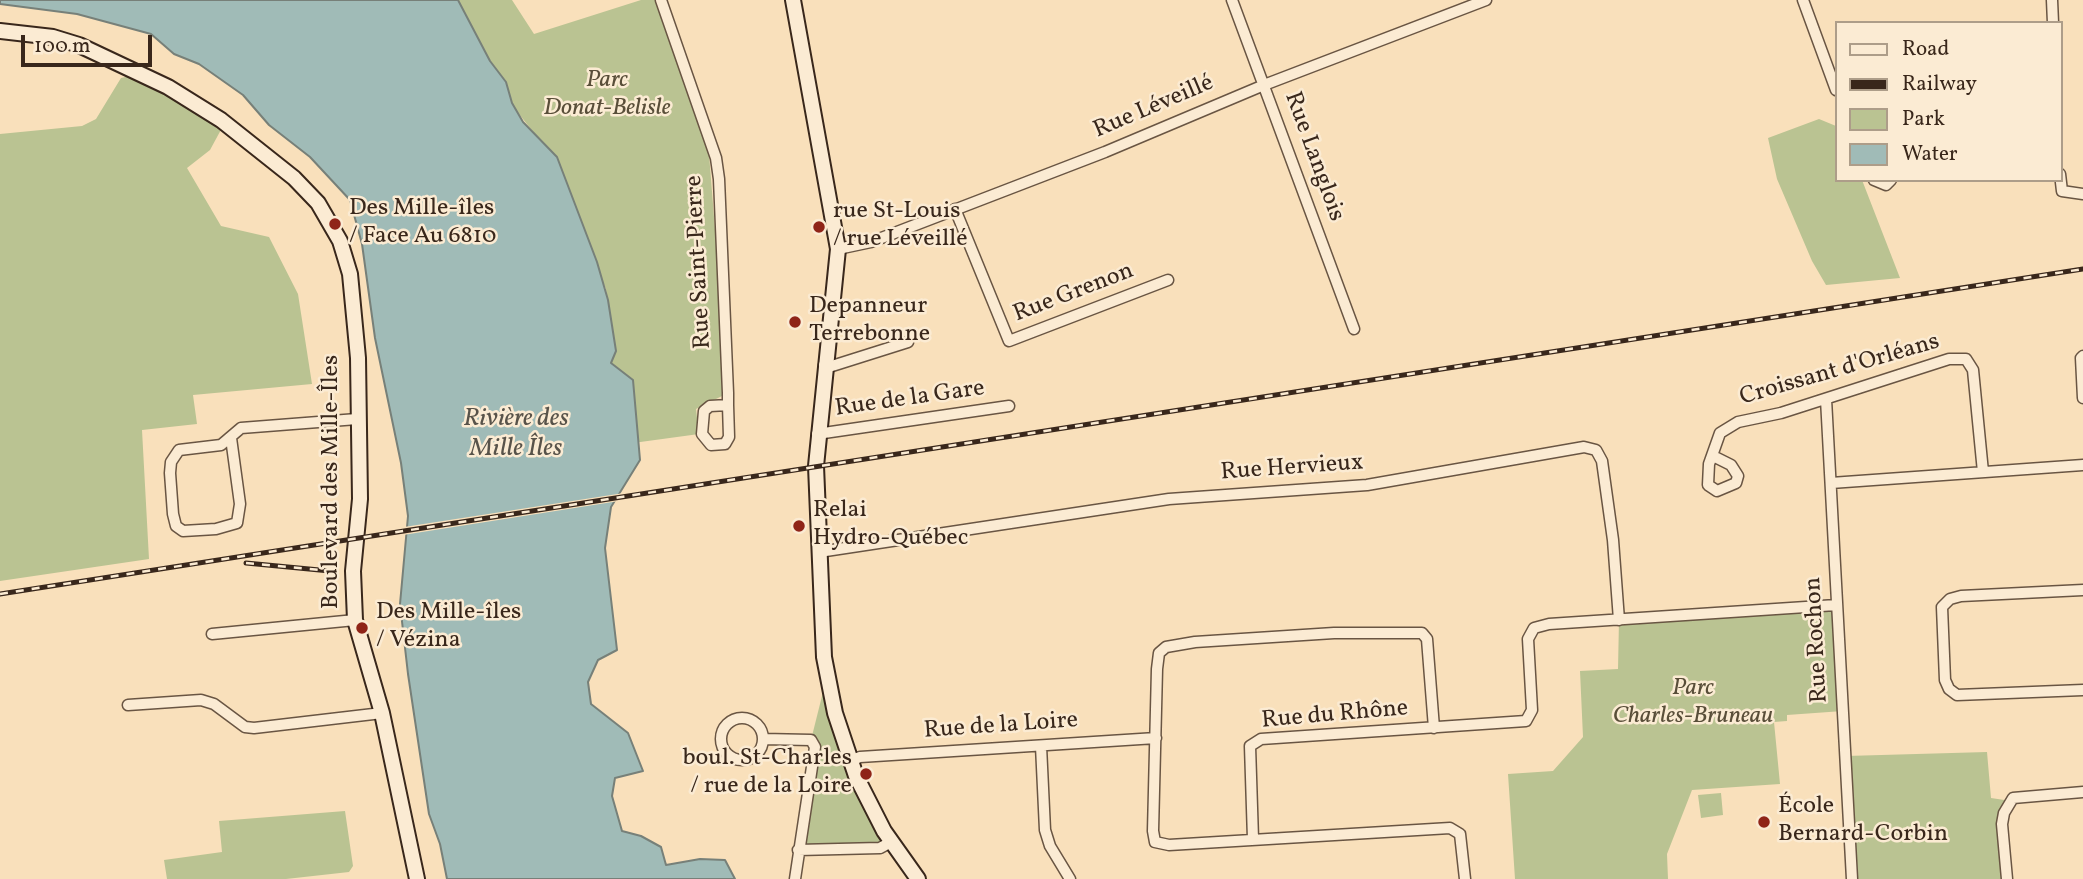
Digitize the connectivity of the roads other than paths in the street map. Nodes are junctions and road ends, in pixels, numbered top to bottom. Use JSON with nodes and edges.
{"nodes":[{"id":1,"x":661,"y":0,"type":"edge"},
{"id":2,"x":793,"y":0,"type":"edge"},
{"id":3,"x":1232,"y":0,"type":"edge"},
{"id":4,"x":1486,"y":0,"type":"edge"},
{"id":5,"x":1803,"y":0,"type":"edge"},
{"id":6,"x":2052,"y":0,"type":"edge"},
{"id":7,"x":2053,"y":21,"type":"edge"},
{"id":8,"x":0,"y":31,"type":"edge"},
{"id":9,"x":1264,"y":85,"type":"junction"},
{"id":10,"x":1834,"y":85,"type":"edge"},
{"id":11,"x":2061,"y":182,"type":"edge"},
{"id":12,"x":2083,"y":194,"type":"edge"},
{"id":13,"x":955,"y":209,"type":"junction"},
{"id":14,"x":838,"y":249,"type":"junction"},
{"id":15,"x":1168,"y":280,"type":"dead end"},
{"id":16,"x":1354,"y":329,"type":"dead end"},
{"id":17,"x":908,"y":342,"type":"dead end"},
{"id":18,"x":2083,"y":356,"type":"edge"},
{"id":19,"x":824,"y":365,"type":"junction"},
{"id":20,"x":2083,"y":398,"type":"edge"},
{"id":21,"x":1826,"y":399,"type":"junction"},
{"id":22,"x":728,"y":405,"type":"dead end"},
{"id":23,"x":1009,"y":407,"type":"dead end"},
{"id":24,"x":357,"y":419,"type":"junction"},
{"id":25,"x":232,"y":438,"type":"junction"},
{"id":26,"x":817,"y":439,"type":"junction"},
{"id":27,"x":1713,"y":456,"type":"dead end"},
{"id":28,"x":2083,"y":465,"type":"edge"},
{"id":29,"x":1983,"y":472,"type":"junction"},
{"id":30,"x":1831,"y":483,"type":"junction"},
{"id":31,"x":819,"y":552,"type":"junction"},
{"id":32,"x":2083,"y":590,"type":"edge"},
{"id":33,"x":1836,"y":605,"type":"junction"},
{"id":34,"x":355,"y":620,"type":"junction"},
{"id":35,"x":1619,"y":620,"type":"junction"},
{"id":36,"x":212,"y":634,"type":"dead end"},
{"id":37,"x":2083,"y":690,"type":"edge"},
{"id":38,"x":128,"y":705,"type":"dead end"},
{"id":39,"x":382,"y":713,"type":"junction"},
{"id":40,"x":1434,"y":728,"type":"junction"},
{"id":41,"x":1156,"y":738,"type":"junction"},
{"id":42,"x":762,"y":739,"type":"junction"},
{"id":43,"x":1041,"y":746,"type":"junction"},
{"id":44,"x":850,"y":761,"type":"junction"},
{"id":45,"x":2083,"y":792,"type":"edge"},
{"id":46,"x":1253,"y":839,"type":"junction"},
{"id":47,"x":891,"y":842,"type":"junction"},
{"id":48,"x":798,"y":850,"type":"junction"},
{"id":49,"x":417,"y":879,"type":"edge"},
{"id":50,"x":794,"y":879,"type":"edge"},
{"id":51,"x":918,"y":879,"type":"edge"},
{"id":52,"x":1070,"y":879,"type":"edge"},
{"id":53,"x":1465,"y":879,"type":"edge"},
{"id":54,"x":1852,"y":879,"type":"edge"},
{"id":55,"x":2007,"y":879,"type":"edge"}],
"edges":[{"from":1,"to":22,"type":"street","name":"Rue Saint-Pierre"},
{"from":2,"to":14,"type":"street"},
{"from":3,"to":9,"type":"street","name":"Rue Langlois"},
{"from":4,"to":9,"type":"street","name":"Rue Léveillé"},
{"from":5,"to":10,"type":"street"},
{"from":6,"to":7,"type":"street"},
{"from":8,"to":24,"type":"street","name":"Boulevard des Mille-Îles"},
{"from":9,"to":13,"type":"street","name":"Rue Léveillé"},
{"from":9,"to":16,"type":"street","name":"Rue Langlois"},
{"from":11,"to":12,"type":"street"},
{"from":13,"to":14,"type":"street","name":"Rue Léveillé"},
{"from":13,"to":15,"type":"street","name":"Rue Grenon"},
{"from":14,"to":19,"type":"street"},
{"from":17,"to":19,"type":"street"},
{"from":18,"to":20,"type":"street"},
{"from":19,"to":26,"type":"street"},
{"from":21,"to":27,"type":"street","name":"Croissant d'Orléans"},
{"from":21,"to":29,"type":"street","name":"Croissant d'Orléans"},
{"from":21,"to":30,"type":"street","name":"Rue Rochon"},
{"from":23,"to":26,"type":"street","name":"Rue de la Gare"},
{"from":24,"to":25,"type":"street"},
{"from":24,"to":34,"type":"street","name":"Boulevard des Mille-Îles"},
{"from":25,"to":25,"type":"street"},
{"from":26,"to":31,"type":"street"},
{"from":28,"to":29,"type":"street"},
{"from":29,"to":30,"type":"street"},
{"from":30,"to":33,"type":"street","name":"Rue Rochon"},
{"from":31,"to":35,"type":"street","name":"Rue Hervieux"},
{"from":31,"to":44,"type":"street"},
{"from":32,"to":37,"type":"street"},
{"from":33,"to":35,"type":"street"},
{"from":33,"to":54,"type":"street","name":"Rue Rochon"},
{"from":34,"to":36,"type":"street"},
{"from":34,"to":39,"type":"street","name":"Boulevard des Mille-Îles"},
{"from":35,"to":40,"type":"street"},
{"from":38,"to":39,"type":"street"},
{"from":39,"to":49,"type":"street","name":"Boulevard des Mille-Îles"},
{"from":40,"to":41,"type":"street"},
{"from":40,"to":46,"type":"street","name":"Rue du Rhône"},
{"from":41,"to":43,"type":"street","name":"Rue de la Loire"},
{"from":41,"to":46,"type":"street"},
{"from":42,"to":42,"type":"street"},
{"from":42,"to":48,"type":"street"},
{"from":43,"to":44,"type":"street","name":"Rue de la Loire"},
{"from":43,"to":52,"type":"street"},
{"from":44,"to":47,"type":"street"},
{"from":45,"to":55,"type":"street"},
{"from":46,"to":53,"type":"street"},
{"from":47,"to":48,"type":"street"},
{"from":47,"to":51,"type":"street"},
{"from":48,"to":50,"type":"street"}]}
